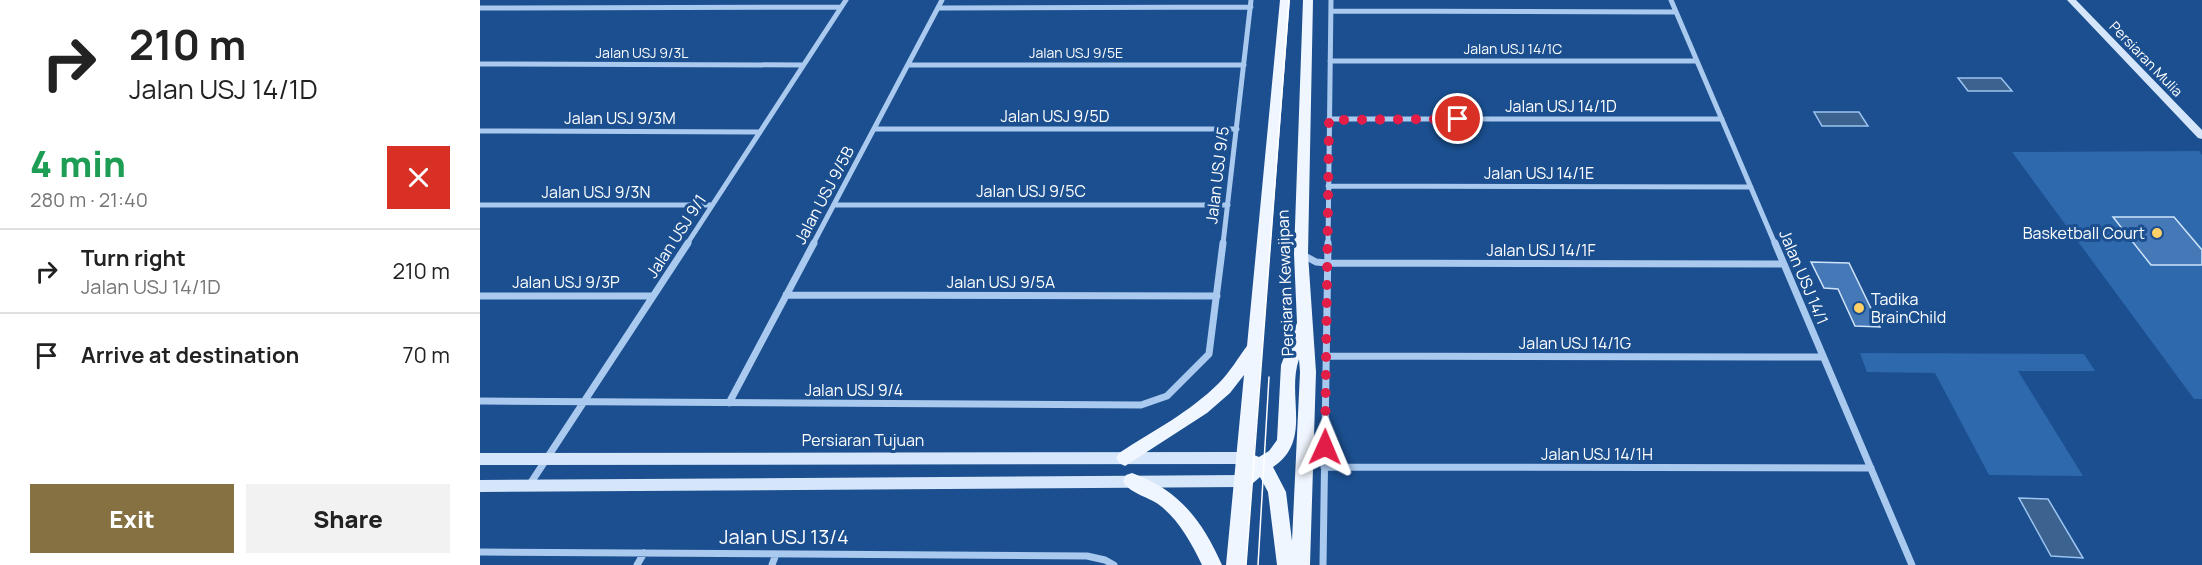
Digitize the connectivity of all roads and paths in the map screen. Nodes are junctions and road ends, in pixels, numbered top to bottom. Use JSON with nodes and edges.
{"nodes":[{"id":1,"x":541,"y":0,"type":"edge"},
{"id":2,"x":751,"y":0,"type":"edge"},
{"id":3,"x":846,"y":0,"type":"edge"},
{"id":4,"x":942,"y":0,"type":"edge"},
{"id":5,"x":1276,"y":0,"type":"edge"},
{"id":6,"x":1285,"y":0,"type":"edge"},
{"id":7,"x":1308,"y":0,"type":"edge"},
{"id":8,"x":1331,"y":0,"type":"edge"},
{"id":9,"x":1671,"y":0,"type":"edge"},
{"id":10,"x":2071,"y":0,"type":"edge"},
{"id":11,"x":1251,"y":3,"type":"edge"},
{"id":12,"x":841,"y":7,"type":"junction"},
{"id":13,"x":480,"y":8,"type":"edge"},
{"id":14,"x":533,"y":8,"type":"junction"},
{"id":15,"x":745,"y":8,"type":"junction"},
{"id":16,"x":938,"y":8,"type":"junction"},
{"id":17,"x":1330,"y":11,"type":"junction"},
{"id":18,"x":1676,"y":12,"type":"junction"},
{"id":19,"x":1281,"y":43,"type":"junction"},
{"id":20,"x":1330,"y":61,"type":"junction"},
{"id":21,"x":1697,"y":61,"type":"junction"},
{"id":22,"x":480,"y":64,"type":"edge"},
{"id":23,"x":803,"y":65,"type":"junction"},
{"id":24,"x":908,"y":65,"type":"junction"},
{"id":25,"x":1244,"y":65,"type":"junction"},
{"id":26,"x":1722,"y":119,"type":"junction"},
{"id":27,"x":1329,"y":120,"type":"junction"},
{"id":28,"x":874,"y":129,"type":"junction"},
{"id":29,"x":1237,"y":129,"type":"junction"},
{"id":30,"x":480,"y":131,"type":"edge"},
{"id":31,"x":760,"y":132,"type":"junction"},
{"id":32,"x":2202,"y":136,"type":"edge"},
{"id":33,"x":1328,"y":186,"type":"junction"},
{"id":34,"x":1751,"y":187,"type":"junction"},
{"id":35,"x":480,"y":205,"type":"edge"},
{"id":36,"x":712,"y":205,"type":"junction"},
{"id":37,"x":834,"y":205,"type":"junction"},
{"id":38,"x":1228,"y":205,"type":"junction"},
{"id":39,"x":1300,"y":254,"type":"junction"},
{"id":40,"x":1327,"y":263,"type":"junction"},
{"id":41,"x":1784,"y":264,"type":"junction"},
{"id":42,"x":786,"y":295,"type":"junction"},
{"id":43,"x":480,"y":296,"type":"edge"},
{"id":44,"x":653,"y":296,"type":"junction"},
{"id":45,"x":1217,"y":296,"type":"junction"},
{"id":46,"x":1303,"y":324,"type":"junction"},
{"id":47,"x":1255,"y":347,"type":"junction"},
{"id":48,"x":1209,"y":354,"type":"joint"},
{"id":49,"x":1326,"y":356,"type":"junction"},
{"id":50,"x":1823,"y":357,"type":"junction"},
{"id":51,"x":480,"y":401,"type":"edge"},
{"id":52,"x":583,"y":402,"type":"junction"},
{"id":53,"x":729,"y":403,"type":"junction"},
{"id":54,"x":547,"y":458,"type":"junction"},
{"id":55,"x":1125,"y":458,"type":"junction"},
{"id":56,"x":480,"y":459,"type":"edge"},
{"id":57,"x":1253,"y":462,"type":"junction"},
{"id":58,"x":1324,"y":467,"type":"junction"},
{"id":59,"x":1870,"y":468,"type":"junction"},
{"id":60,"x":1132,"y":481,"type":"junction"},
{"id":61,"x":1243,"y":481,"type":"junction"},
{"id":62,"x":480,"y":486,"type":"edge"},
{"id":63,"x":528,"y":486,"type":"junction"},
{"id":64,"x":480,"y":552,"type":"edge"},
{"id":65,"x":644,"y":553,"type":"junction"},
{"id":66,"x":776,"y":554,"type":"junction"},
{"id":67,"x":637,"y":565,"type":"edge"},
{"id":68,"x":772,"y":565,"type":"edge"},
{"id":69,"x":1114,"y":565,"type":"edge"},
{"id":70,"x":1212,"y":565,"type":"edge"},
{"id":71,"x":1236,"y":565,"type":"edge"},
{"id":72,"x":1287,"y":565,"type":"edge"},
{"id":73,"x":1300,"y":565,"type":"edge"},
{"id":74,"x":1323,"y":565,"type":"edge"},
{"id":75,"x":1912,"y":565,"type":"edge"}],
"edges":[{"from":1,"to":14,"type":"street"},
{"from":2,"to":15,"type":"street"},
{"from":3,"to":12,"type":"street","name":"Jalan USJ 9/1"},
{"from":4,"to":16,"type":"street","name":"Jalan USJ 9/5B"},
{"from":5,"to":19,"type":"main road","name":"Persiaran Kewajipan"},
{"from":6,"to":19,"type":"main road","name":"Persiaran Kewajipan"},
{"from":7,"to":39,"type":"main road","name":"Persiaran Kewajipan"},
{"from":8,"to":17,"type":"street"},
{"from":9,"to":18,"type":"street","name":"Jalan USJ 14/1"},
{"from":10,"to":32,"type":"main road","name":"Persiaran Mulia"},
{"from":11,"to":16,"type":"street"},
{"from":11,"to":25,"type":"street","name":"Jalan USJ 9/5"},
{"from":12,"to":15,"type":"street"},
{"from":12,"to":23,"type":"street","name":"Jalan USJ 9/1"},
{"from":13,"to":14,"type":"street"},
{"from":14,"to":15,"type":"street"},
{"from":16,"to":24,"type":"street","name":"Jalan USJ 9/5B"},
{"from":17,"to":18,"type":"street"},
{"from":17,"to":20,"type":"street"},
{"from":18,"to":21,"type":"street","name":"Jalan USJ 14/1"},
{"from":19,"to":47,"type":"main road","name":"Persiaran Kewajipan"},
{"from":20,"to":21,"type":"street","name":"Jalan USJ 14/1C"},
{"from":20,"to":27,"type":"street"},
{"from":21,"to":26,"type":"street","name":"Jalan USJ 14/1"},
{"from":22,"to":23,"type":"street","name":"Jalan USJ 9/3L"},
{"from":23,"to":31,"type":"street","name":"Jalan USJ 9/1"},
{"from":24,"to":25,"type":"street","name":"Jalan USJ 9/5E"},
{"from":24,"to":28,"type":"street","name":"Jalan USJ 9/5B"},
{"from":25,"to":29,"type":"street","name":"Jalan USJ 9/5"},
{"from":26,"to":27,"type":"street","name":"Jalan USJ 14/1D"},
{"from":26,"to":34,"type":"street","name":"Jalan USJ 14/1"},
{"from":27,"to":33,"type":"street"},
{"from":28,"to":29,"type":"street","name":"Jalan USJ 9/5D"},
{"from":28,"to":37,"type":"street","name":"Jalan USJ 9/5B"},
{"from":29,"to":38,"type":"street","name":"Jalan USJ 9/5"},
{"from":30,"to":31,"type":"street","name":"Jalan USJ 9/3M"},
{"from":31,"to":36,"type":"street","name":"Jalan USJ 9/1"},
{"from":33,"to":34,"type":"street","name":"Jalan USJ 14/1E"},
{"from":33,"to":40,"type":"street"},
{"from":34,"to":41,"type":"street","name":"Jalan USJ 14/1"},
{"from":35,"to":36,"type":"street","name":"Jalan USJ 9/3N"},
{"from":36,"to":44,"type":"street","name":"Jalan USJ 9/1"},
{"from":37,"to":38,"type":"street","name":"Jalan USJ 9/5C"},
{"from":37,"to":42,"type":"street","name":"Jalan USJ 9/5B"},
{"from":38,"to":45,"type":"street","name":"Jalan USJ 9/5"},
{"from":39,"to":40,"type":"street","name":"Jalan USJ 14/1F"},
{"from":39,"to":46,"type":"main road","name":"Persiaran Kewajipan"},
{"from":40,"to":41,"type":"street","name":"Jalan USJ 14/1F"},
{"from":40,"to":49,"type":"street"},
{"from":41,"to":50,"type":"street","name":"Jalan USJ 14/1"},
{"from":42,"to":45,"type":"street","name":"Jalan USJ 9/5A"},
{"from":42,"to":53,"type":"street","name":"Jalan USJ 9/5B"},
{"from":43,"to":44,"type":"street","name":"Jalan USJ 9/3P"},
{"from":44,"to":52,"type":"street","name":"Jalan USJ 9/1"},
{"from":45,"to":48,"type":"street","name":"Jalan USJ 9/5"},
{"from":46,"to":57,"type":"main road"},
{"from":46,"to":73,"type":"main road","name":"Persiaran Kewajipan"},
{"from":47,"to":55,"type":"main road"},
{"from":47,"to":57,"type":"main road","name":"Persiaran Kewajipan"},
{"from":48,"to":53,"type":"street","name":"Jalan USJ 9/4"},
{"from":49,"to":50,"type":"street","name":"Jalan USJ 14/1G"},
{"from":49,"to":58,"type":"street"},
{"from":50,"to":59,"type":"street","name":"Jalan USJ 14/1"},
{"from":51,"to":52,"type":"street","name":"Jalan USJ 9/4"},
{"from":52,"to":53,"type":"street","name":"Jalan USJ 9/4"},
{"from":52,"to":54,"type":"street","name":"Jalan USJ 9/1"},
{"from":54,"to":55,"type":"main road","name":"Persiaran Tujuan"},
{"from":54,"to":56,"type":"main road","name":"Persiaran Tujuan"},
{"from":54,"to":63,"type":"street","name":"Jalan USJ 9/1"},
{"from":55,"to":57,"type":"main road","name":"Persiaran Tujuan"},
{"from":57,"to":61,"type":"main road"},
{"from":57,"to":72,"type":"main road"},
{"from":58,"to":59,"type":"street","name":"Jalan USJ 14/1H"},
{"from":58,"to":74,"type":"street"},
{"from":59,"to":75,"type":"street","name":"Jalan USJ 14/1"},
{"from":60,"to":61,"type":"main road"},
{"from":60,"to":63,"type":"main road"},
{"from":60,"to":70,"type":"main road"},
{"from":61,"to":71,"type":"main road"},
{"from":62,"to":63,"type":"main road"},
{"from":64,"to":65,"type":"street","name":"Jalan USJ 13/4"},
{"from":65,"to":66,"type":"street","name":"Jalan USJ 13/4"},
{"from":65,"to":67,"type":"street"},
{"from":66,"to":68,"type":"street"},
{"from":66,"to":69,"type":"street","name":"Jalan USJ 13/4"}]}
